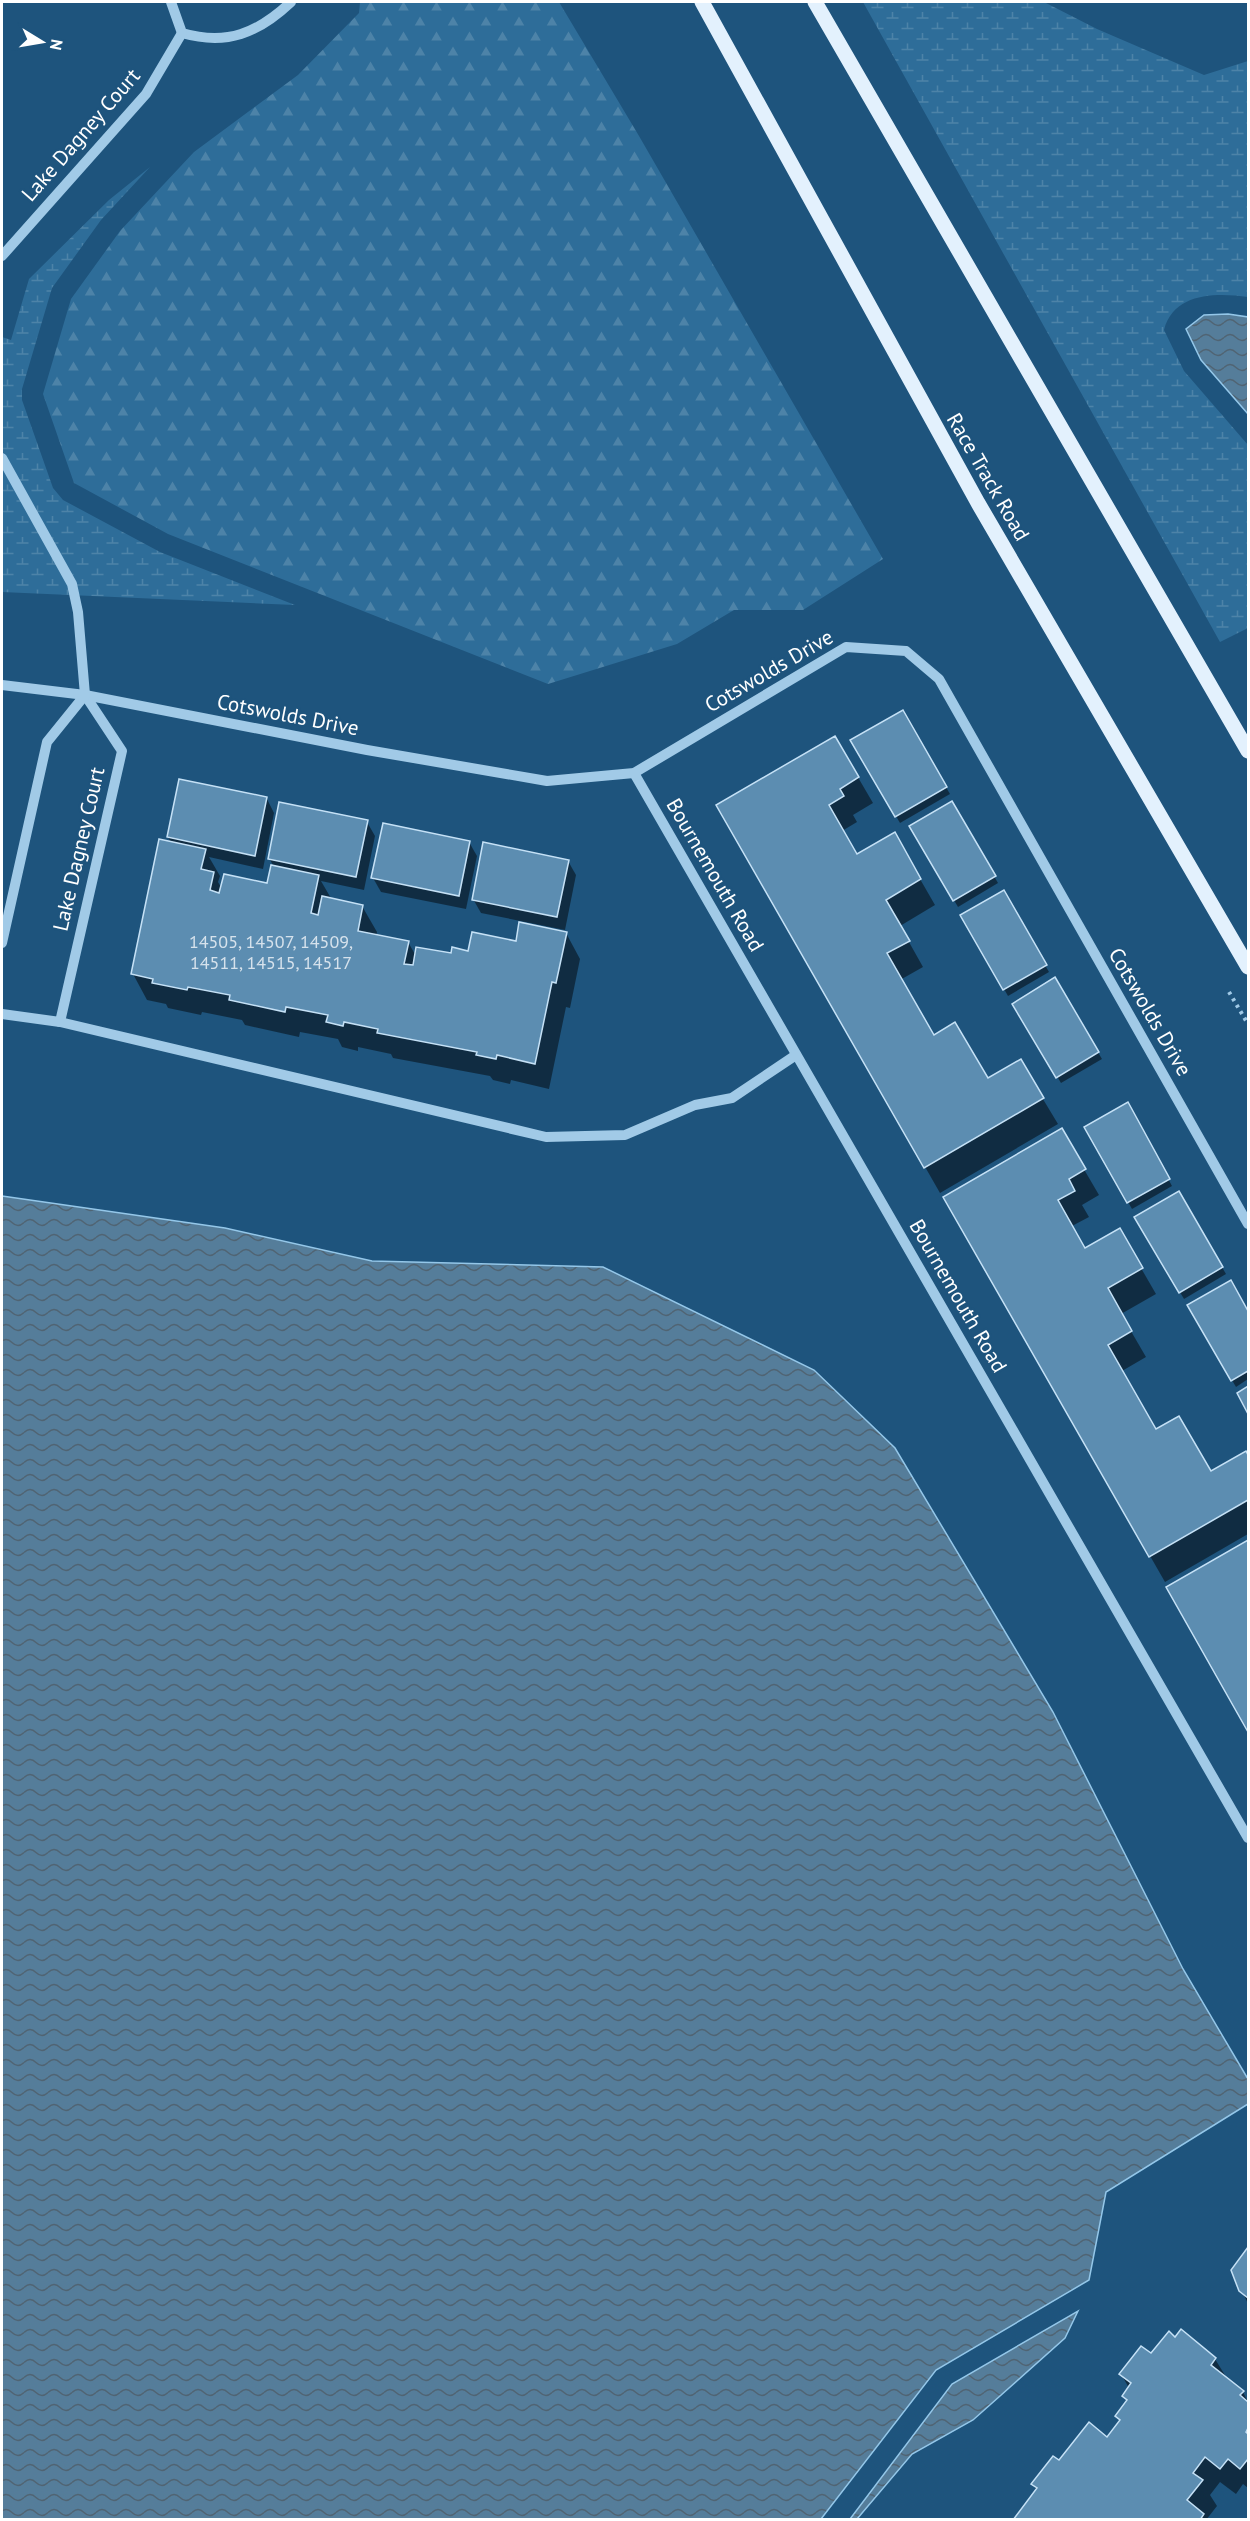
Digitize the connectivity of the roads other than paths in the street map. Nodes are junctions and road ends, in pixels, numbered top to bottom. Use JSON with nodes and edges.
{"nodes":[{"id":1,"x":171,"y":2,"type":"edge"},
{"id":2,"x":291,"y":2,"type":"edge"},
{"id":3,"x":702,"y":2,"type":"edge"},
{"id":4,"x":815,"y":2,"type":"edge"},
{"id":5,"x":182,"y":33,"type":"junction"},
{"id":6,"x":2,"y":256,"type":"edge"},
{"id":7,"x":2,"y":458,"type":"edge"},
{"id":8,"x":2,"y":685,"type":"edge"},
{"id":9,"x":85,"y":695,"type":"junction"},
{"id":10,"x":1248,"y":751,"type":"edge"},
{"id":11,"x":634,"y":773,"type":"junction"},
{"id":12,"x":2,"y":943,"type":"edge"},
{"id":13,"x":1248,"y":967,"type":"edge"},
{"id":14,"x":2,"y":1014,"type":"edge"},
{"id":15,"x":60,"y":1022,"type":"junction"},
{"id":16,"x":796,"y":1055,"type":"junction"},
{"id":17,"x":1248,"y":1224,"type":"edge"},
{"id":18,"x":1248,"y":1838,"type":"edge"}],
"edges":[{"from":1,"to":5,"type":"street"},
{"from":2,"to":5,"type":"street"},
{"from":3,"to":13,"type":"main road","name":"Race Track Road"},
{"from":4,"to":10,"type":"main road"},
{"from":5,"to":6,"type":"street","name":"Lake Dagney Court"},
{"from":7,"to":9,"type":"street","name":"Lake Dagney Court"},
{"from":8,"to":9,"type":"street","name":"Cotswolds Drive"},
{"from":9,"to":11,"type":"street","name":"Cotswolds Drive"},
{"from":9,"to":12,"type":"street"},
{"from":9,"to":15,"type":"street","name":"Lake Dagney Court"},
{"from":11,"to":16,"type":"street","name":"Bournemouth Road"},
{"from":11,"to":17,"type":"street","name":"Cotswolds Drive"},
{"from":14,"to":15,"type":"street"},
{"from":15,"to":16,"type":"street"},
{"from":16,"to":18,"type":"street","name":"Bournemouth Road"}]}
